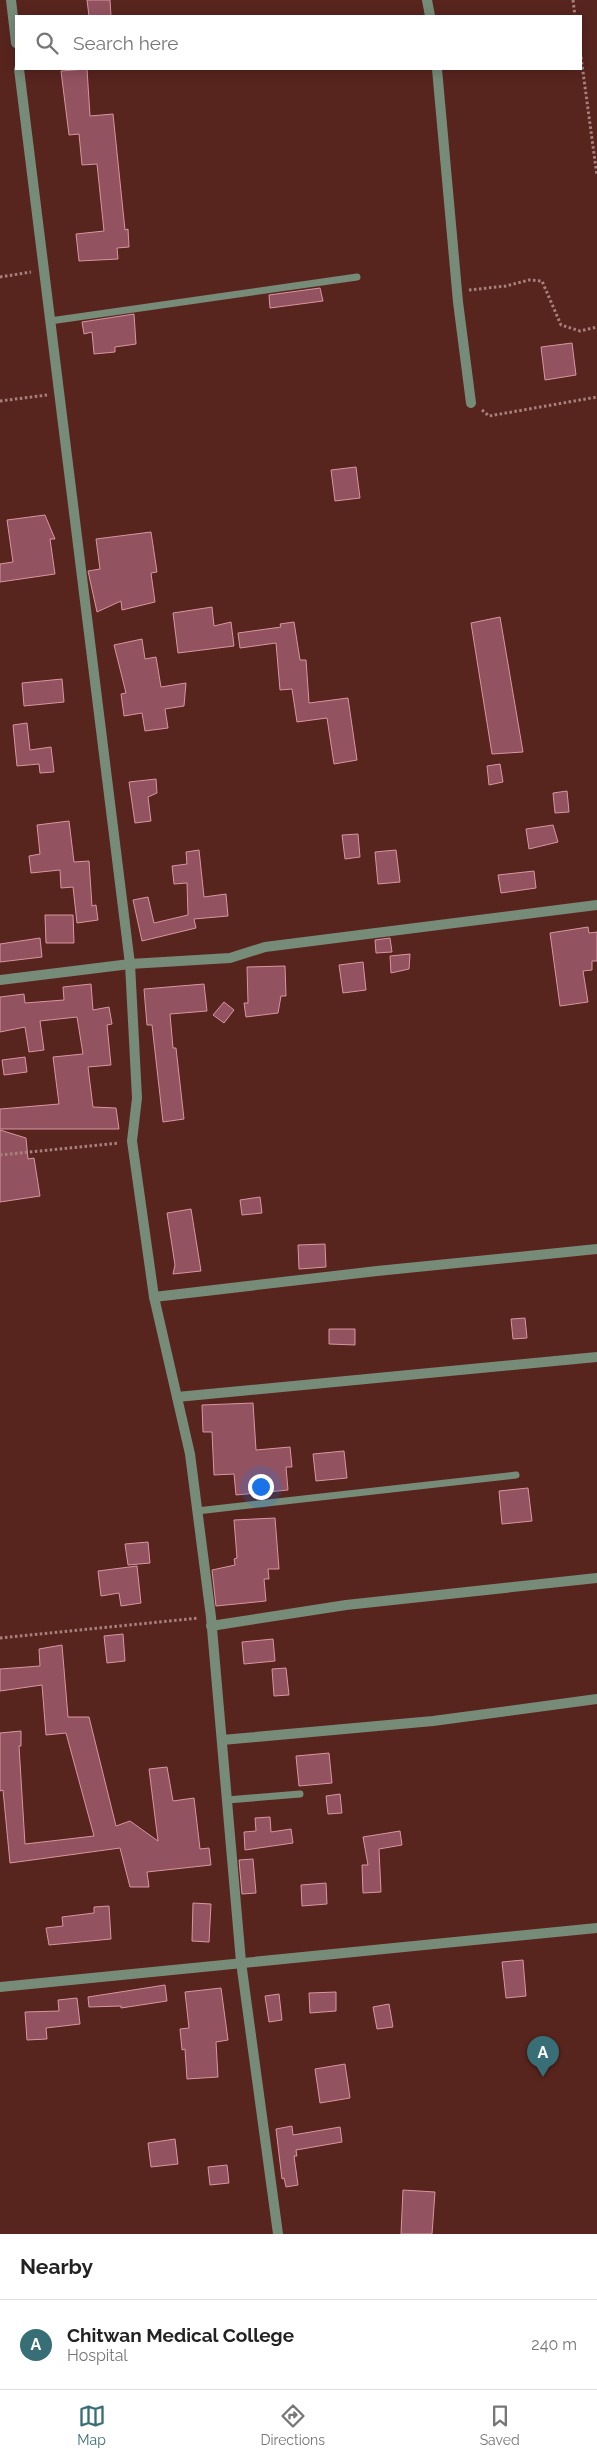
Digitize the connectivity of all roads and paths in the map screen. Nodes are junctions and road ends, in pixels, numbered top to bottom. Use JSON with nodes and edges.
{"nodes":[{"id":1,"x":11,"y":0,"type":"edge"},
{"id":2,"x":427,"y":0,"type":"edge"},
{"id":3,"x":573,"y":0,"type":"edge"},
{"id":4,"x":430,"y":15,"type":"edge"},
{"id":5,"x":575,"y":15,"type":"edge"},
{"id":6,"x":15,"y":34,"type":"edge"},
{"id":7,"x":582,"y":64,"type":"edge"},
{"id":8,"x":19,"y":70,"type":"edge"},
{"id":9,"x":437,"y":70,"type":"edge"},
{"id":10,"x":597,"y":176,"type":"edge"},
{"id":11,"x":44,"y":270,"type":"junction"},
{"id":12,"x":0,"y":277,"type":"edge"},
{"id":13,"x":358,"y":277,"type":"dead end"},
{"id":14,"x":457,"y":291,"type":"junction"},
{"id":15,"x":50,"y":321,"type":"junction"},
{"id":16,"x":597,"y":327,"type":"edge"},
{"id":17,"x":60,"y":393,"type":"junction"},
{"id":18,"x":597,"y":398,"type":"edge"},
{"id":19,"x":0,"y":401,"type":"edge"},
{"id":20,"x":471,"y":403,"type":"joint"},
{"id":21,"x":597,"y":905,"type":"edge"},
{"id":22,"x":130,"y":964,"type":"junction"},
{"id":23,"x":0,"y":980,"type":"edge"},
{"id":24,"x":132,"y":1141,"type":"junction"},
{"id":25,"x":0,"y":1155,"type":"edge"},
{"id":26,"x":597,"y":1249,"type":"edge"},
{"id":27,"x":154,"y":1297,"type":"junction"},
{"id":28,"x":597,"y":1357,"type":"edge"},
{"id":29,"x":177,"y":1397,"type":"junction"},
{"id":30,"x":516,"y":1475,"type":"dead end"},
{"id":31,"x":198,"y":1511,"type":"junction"},
{"id":32,"x":597,"y":1578,"type":"edge"},
{"id":33,"x":211,"y":1621,"type":"junction"},
{"id":34,"x":0,"y":1638,"type":"edge"},
{"id":35,"x":597,"y":1699,"type":"edge"},
{"id":36,"x":222,"y":1740,"type":"junction"},
{"id":37,"x":300,"y":1794,"type":"dead end"},
{"id":38,"x":227,"y":1800,"type":"junction"},
{"id":39,"x":597,"y":1928,"type":"edge"},
{"id":40,"x":241,"y":1962,"type":"junction"},
{"id":41,"x":0,"y":1987,"type":"edge"},
{"id":42,"x":278,"y":2234,"type":"edge"}],
"edges":[{"from":1,"to":6,"type":"street"},
{"from":2,"to":4,"type":"street"},
{"from":3,"to":5,"type":"path"},
{"from":7,"to":10,"type":"path"},
{"from":8,"to":11,"type":"street"},
{"from":9,"to":14,"type":"street"},
{"from":11,"to":12,"type":"path"},
{"from":11,"to":15,"type":"street"},
{"from":13,"to":15,"type":"lane"},
{"from":14,"to":16,"type":"path"},
{"from":14,"to":20,"type":"street"},
{"from":15,"to":17,"type":"street"},
{"from":17,"to":19,"type":"path"},
{"from":17,"to":22,"type":"street"},
{"from":18,"to":20,"type":"path"},
{"from":21,"to":22,"type":"street"},
{"from":22,"to":23,"type":"street"},
{"from":22,"to":24,"type":"street"},
{"from":24,"to":25,"type":"path"},
{"from":24,"to":27,"type":"street"},
{"from":26,"to":27,"type":"street"},
{"from":27,"to":29,"type":"street"},
{"from":28,"to":29,"type":"street"},
{"from":29,"to":31,"type":"street"},
{"from":30,"to":31,"type":"lane"},
{"from":31,"to":33,"type":"street"},
{"from":32,"to":33,"type":"street"},
{"from":33,"to":34,"type":"path"},
{"from":33,"to":36,"type":"street"},
{"from":35,"to":36,"type":"street"},
{"from":36,"to":38,"type":"street"},
{"from":37,"to":38,"type":"lane"},
{"from":38,"to":40,"type":"street"},
{"from":39,"to":40,"type":"street"},
{"from":40,"to":41,"type":"street"},
{"from":40,"to":42,"type":"street"}]}
